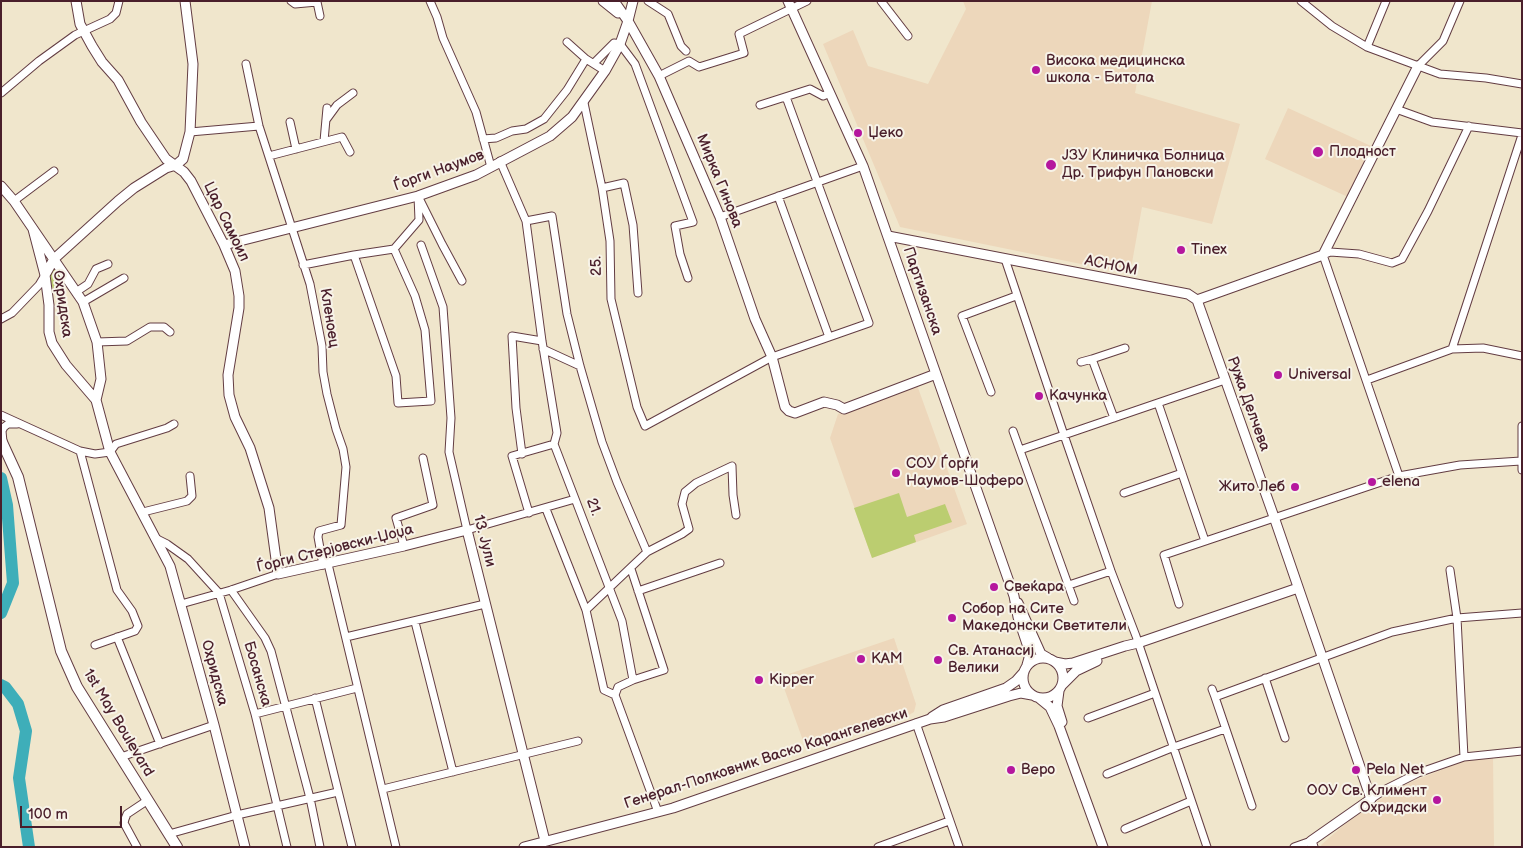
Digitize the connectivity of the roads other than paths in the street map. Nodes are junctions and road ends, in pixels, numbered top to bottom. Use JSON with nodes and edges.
{"nodes":[{"id":1,"x":76,"y":1,"type":"edge"},
{"id":2,"x":119,"y":1,"type":"edge"},
{"id":3,"x":185,"y":1,"type":"edge"},
{"id":4,"x":291,"y":1,"type":"edge"},
{"id":5,"x":430,"y":1,"type":"edge"},
{"id":6,"x":603,"y":1,"type":"edge"},
{"id":7,"x":614,"y":1,"type":"edge"},
{"id":8,"x":633,"y":1,"type":"edge"},
{"id":9,"x":648,"y":1,"type":"edge"},
{"id":10,"x":807,"y":1,"type":"edge"},
{"id":11,"x":882,"y":1,"type":"edge"},
{"id":12,"x":1301,"y":1,"type":"edge"},
{"id":13,"x":1386,"y":1,"type":"edge"},
{"id":14,"x":1460,"y":1,"type":"edge"},
{"id":15,"x":790,"y":5,"type":"edge"},
{"id":16,"x":320,"y":16,"type":"dead end"},
{"id":17,"x":628,"y":21,"type":"junction"},
{"id":18,"x":84,"y":31,"type":"junction"},
{"id":19,"x":908,"y":36,"type":"dead end"},
{"id":20,"x":567,"y":42,"type":"dead end"},
{"id":21,"x":620,"y":44,"type":"junction"},
{"id":22,"x":1366,"y":47,"type":"junction"},
{"id":23,"x":686,"y":51,"type":"dead end"},
{"id":24,"x":586,"y":59,"type":"junction"},
{"id":25,"x":594,"y":63,"type":"junction"},
{"id":26,"x":246,"y":64,"type":"dead end"},
{"id":27,"x":1418,"y":66,"type":"junction"},
{"id":28,"x":605,"y":71,"type":"junction"},
{"id":29,"x":659,"y":76,"type":"junction"},
{"id":30,"x":1522,"y":84,"type":"edge"},
{"id":31,"x":1,"y":93,"type":"edge"},
{"id":32,"x":353,"y":93,"type":"dead end"},
{"id":33,"x":830,"y":93,"type":"junction"},
{"id":34,"x":786,"y":96,"type":"junction"},
{"id":35,"x":584,"y":103,"type":"junction"},
{"id":36,"x":760,"y":105,"type":"dead end"},
{"id":37,"x":327,"y":108,"type":"dead end"},
{"id":38,"x":1396,"y":109,"type":"junction"},
{"id":39,"x":326,"y":120,"type":"junction"},
{"id":40,"x":290,"y":122,"type":"dead end"},
{"id":41,"x":259,"y":126,"type":"junction"},
{"id":42,"x":1469,"y":126,"type":"junction"},
{"id":43,"x":190,"y":132,"type":"junction"},
{"id":44,"x":1522,"y":134,"type":"edge"},
{"id":45,"x":484,"y":139,"type":"junction"},
{"id":46,"x":324,"y":141,"type":"junction"},
{"id":47,"x":296,"y":149,"type":"junction"},
{"id":48,"x":350,"y":152,"type":"dead end"},
{"id":49,"x":269,"y":156,"type":"junction"},
{"id":50,"x":500,"y":161,"type":"junction"},
{"id":51,"x":176,"y":165,"type":"junction"},
{"id":52,"x":863,"y":166,"type":"junction"},
{"id":53,"x":491,"y":167,"type":"junction"},
{"id":54,"x":54,"y":171,"type":"dead end"},
{"id":55,"x":817,"y":181,"type":"junction"},
{"id":56,"x":1,"y":186,"type":"edge"},
{"id":57,"x":602,"y":188,"type":"junction"},
{"id":58,"x":418,"y":196,"type":"junction"},
{"id":59,"x":778,"y":196,"type":"junction"},
{"id":60,"x":14,"y":201,"type":"junction"},
{"id":61,"x":720,"y":217,"type":"junction"},
{"id":62,"x":526,"y":221,"type":"junction"},
{"id":63,"x":291,"y":228,"type":"junction"},
{"id":64,"x":33,"y":229,"type":"junction"},
{"id":65,"x":888,"y":236,"type":"junction"},
{"id":66,"x":224,"y":244,"type":"junction"},
{"id":67,"x":421,"y":245,"type":"dead end"},
{"id":68,"x":394,"y":249,"type":"junction"},
{"id":69,"x":354,"y":255,"type":"junction"},
{"id":70,"x":1323,"y":255,"type":"junction"},
{"id":71,"x":54,"y":259,"type":"junction"},
{"id":72,"x":1004,"y":259,"type":"junction"},
{"id":73,"x":108,"y":264,"type":"dead end"},
{"id":74,"x":303,"y":266,"type":"junction"},
{"id":75,"x":46,"y":275,"type":"junction"},
{"id":76,"x":124,"y":278,"type":"dead end"},
{"id":77,"x":688,"y":278,"type":"dead end"},
{"id":78,"x":462,"y":281,"type":"dead end"},
{"id":79,"x":76,"y":292,"type":"junction"},
{"id":80,"x":638,"y":293,"type":"dead end"},
{"id":81,"x":1016,"y":296,"type":"junction"},
{"id":82,"x":1196,"y":300,"type":"junction"},
{"id":83,"x":83,"y":302,"type":"junction"},
{"id":84,"x":1,"y":319,"type":"edge"},
{"id":85,"x":170,"y":332,"type":"dead end"},
{"id":86,"x":829,"y":337,"type":"junction"},
{"id":87,"x":542,"y":341,"type":"junction"},
{"id":88,"x":97,"y":342,"type":"junction"},
{"id":89,"x":1126,"y":348,"type":"dead end"},
{"id":90,"x":543,"y":349,"type":"junction"},
{"id":91,"x":1452,"y":349,"type":"junction"},
{"id":92,"x":1522,"y":356,"type":"edge"},
{"id":93,"x":772,"y":357,"type":"junction"},
{"id":94,"x":1092,"y":359,"type":"junction"},
{"id":95,"x":1081,"y":362,"type":"dead end"},
{"id":96,"x":580,"y":366,"type":"junction"},
{"id":97,"x":936,"y":374,"type":"junction"},
{"id":98,"x":1225,"y":380,"type":"junction"},
{"id":99,"x":1367,"y":380,"type":"junction"},
{"id":100,"x":990,"y":392,"type":"dead end"},
{"id":101,"x":96,"y":400,"type":"junction"},
{"id":102,"x":1158,"y":403,"type":"junction"},
{"id":103,"x":1,"y":415,"type":"edge"},
{"id":104,"x":1114,"y":418,"type":"junction"},
{"id":105,"x":18,"y":424,"type":"junction"},
{"id":106,"x":174,"y":424,"type":"dead end"},
{"id":107,"x":1522,"y":426,"type":"edge"},
{"id":108,"x":1013,"y":431,"type":"dead end"},
{"id":109,"x":1064,"y":436,"type":"junction"},
{"id":110,"x":2,"y":442,"type":"edge"},
{"id":111,"x":554,"y":444,"type":"junction"},
{"id":112,"x":1020,"y":450,"type":"junction"},
{"id":113,"x":80,"y":451,"type":"junction"},
{"id":114,"x":110,"y":452,"type":"junction"},
{"id":115,"x":522,"y":454,"type":"junction"},
{"id":116,"x":423,"y":458,"type":"dead end"},
{"id":117,"x":1521,"y":461,"type":"edge"},
{"id":118,"x":1522,"y":470,"type":"edge"},
{"id":119,"x":1182,"y":473,"type":"junction"},
{"id":120,"x":190,"y":476,"type":"dead end"},
{"id":121,"x":1398,"y":476,"type":"junction"},
{"id":122,"x":1124,"y":493,"type":"dead end"},
{"id":123,"x":575,"y":499,"type":"junction"},
{"id":124,"x":546,"y":509,"type":"junction"},
{"id":125,"x":143,"y":512,"type":"junction"},
{"id":126,"x":529,"y":513,"type":"junction"},
{"id":127,"x":736,"y":515,"type":"dead end"},
{"id":128,"x":1274,"y":518,"type":"junction"},
{"id":129,"x":467,"y":530,"type":"junction"},
{"id":130,"x":156,"y":538,"type":"junction"},
{"id":131,"x":1205,"y":541,"type":"junction"},
{"id":132,"x":404,"y":546,"type":"junction"},
{"id":133,"x":647,"y":552,"type":"junction"},
{"id":134,"x":720,"y":563,"type":"dead end"},
{"id":135,"x":325,"y":564,"type":"junction"},
{"id":136,"x":631,"y":569,"type":"junction"},
{"id":137,"x":1450,"y":570,"type":"dead end"},
{"id":138,"x":1111,"y":571,"type":"junction"},
{"id":139,"x":278,"y":574,"type":"junction"},
{"id":140,"x":1069,"y":585,"type":"junction"},
{"id":141,"x":609,"y":587,"type":"junction"},
{"id":142,"x":1298,"y":588,"type":"junction"},
{"id":143,"x":231,"y":590,"type":"junction"},
{"id":144,"x":638,"y":591,"type":"junction"},
{"id":145,"x":219,"y":593,"type":"junction"},
{"id":146,"x":1014,"y":596,"type":"junction"},
{"id":147,"x":1074,"y":601,"type":"dead end"},
{"id":148,"x":181,"y":604,"type":"junction"},
{"id":149,"x":485,"y":604,"type":"junction"},
{"id":150,"x":1179,"y":604,"type":"dead end"},
{"id":151,"x":586,"y":610,"type":"junction"},
{"id":152,"x":1522,"y":613,"type":"edge"},
{"id":153,"x":1457,"y":618,"type":"junction"},
{"id":154,"x":415,"y":622,"type":"junction"},
{"id":155,"x":346,"y":636,"type":"junction"},
{"id":156,"x":117,"y":637,"type":"junction"},
{"id":157,"x":1138,"y":644,"type":"junction"},
{"id":158,"x":95,"y":645,"type":"dead end"},
{"id":159,"x":1322,"y":657,"type":"junction"},
{"id":160,"x":1051,"y":660,"type":"junction"},
{"id":161,"x":1026,"y":668,"type":"junction"},
{"id":162,"x":1265,"y":678,"type":"junction"},
{"id":163,"x":633,"y":680,"type":"junction"},
{"id":164,"x":357,"y":688,"type":"junction"},
{"id":165,"x":1060,"y":688,"type":"junction"},
{"id":166,"x":1212,"y":689,"type":"dead end"},
{"id":167,"x":1155,"y":693,"type":"junction"},
{"id":168,"x":615,"y":695,"type":"junction"},
{"id":169,"x":1035,"y":696,"type":"junction"},
{"id":170,"x":1214,"y":697,"type":"junction"},
{"id":171,"x":315,"y":698,"type":"junction"},
{"id":172,"x":286,"y":706,"type":"junction"},
{"id":173,"x":254,"y":714,"type":"junction"},
{"id":174,"x":1088,"y":718,"type":"dead end"},
{"id":175,"x":930,"y":719,"type":"junction"},
{"id":176,"x":916,"y":723,"type":"junction"},
{"id":177,"x":214,"y":725,"type":"junction"},
{"id":178,"x":1225,"y":729,"type":"junction"},
{"id":179,"x":1285,"y":738,"type":"dead end"},
{"id":180,"x":578,"y":741,"type":"dead end"},
{"id":181,"x":160,"y":744,"type":"junction"},
{"id":182,"x":1174,"y":747,"type":"junction"},
{"id":183,"x":1522,"y":751,"type":"edge"},
{"id":184,"x":523,"y":755,"type":"junction"},
{"id":185,"x":1070,"y":757,"type":"junction"},
{"id":186,"x":1464,"y":757,"type":"junction"},
{"id":187,"x":121,"y":758,"type":"junction"},
{"id":188,"x":453,"y":772,"type":"junction"},
{"id":189,"x":1107,"y":774,"type":"dead end"},
{"id":190,"x":382,"y":789,"type":"junction"},
{"id":191,"x":338,"y":792,"type":"junction"},
{"id":192,"x":310,"y":798,"type":"junction"},
{"id":193,"x":1371,"y":799,"type":"junction"},
{"id":194,"x":148,"y":800,"type":"junction"},
{"id":195,"x":1191,"y":801,"type":"junction"},
{"id":196,"x":276,"y":805,"type":"junction"},
{"id":197,"x":1252,"y":806,"type":"dead end"},
{"id":198,"x":658,"y":812,"type":"junction"},
{"id":199,"x":236,"y":814,"type":"junction"},
{"id":200,"x":950,"y":821,"type":"junction"},
{"id":201,"x":1125,"y":829,"type":"dead end"},
{"id":202,"x":169,"y":834,"type":"junction"},
{"id":203,"x":546,"y":844,"type":"edge"},
{"id":204,"x":1312,"y":844,"type":"edge"},
{"id":205,"x":137,"y":847,"type":"edge"},
{"id":206,"x":177,"y":847,"type":"edge"},
{"id":207,"x":245,"y":847,"type":"edge"},
{"id":208,"x":287,"y":847,"type":"edge"},
{"id":209,"x":320,"y":847,"type":"edge"},
{"id":210,"x":352,"y":847,"type":"edge"},
{"id":211,"x":396,"y":847,"type":"edge"},
{"id":212,"x":524,"y":847,"type":"edge"},
{"id":213,"x":878,"y":847,"type":"edge"},
{"id":214,"x":959,"y":847,"type":"edge"},
{"id":215,"x":1103,"y":847,"type":"edge"},
{"id":216,"x":1207,"y":847,"type":"edge"},
{"id":217,"x":1294,"y":847,"type":"edge"}],
"edges":[{"from":1,"to":18,"type":"street","name":"Цар Самоил"},
{"from":2,"to":18,"type":"street"},
{"from":3,"to":43,"type":"street"},
{"from":4,"to":16,"type":"street"},
{"from":5,"to":45,"type":"street"},
{"from":6,"to":17,"type":"street"},
{"from":7,"to":17,"type":"street","name":"Мирка Гинова"},
{"from":8,"to":17,"type":"street","name":"Ѓорги Наумов"},
{"from":9,"to":23,"type":"street"},
{"from":10,"to":15,"type":"street"},
{"from":11,"to":19,"type":"street"},
{"from":12,"to":22,"type":"street"},
{"from":13,"to":22,"type":"street"},
{"from":14,"to":27,"type":"street"},
{"from":15,"to":29,"type":"street"},
{"from":15,"to":33,"type":"street","name":"Партизанска"},
{"from":17,"to":21,"type":"street","name":"Ѓорги Наумов"},
{"from":17,"to":29,"type":"street","name":"Мирка Гинова"},
{"from":18,"to":31,"type":"street"},
{"from":18,"to":51,"type":"street","name":"Цар Самоил"},
{"from":20,"to":24,"type":"street"},
{"from":21,"to":25,"type":"street"},
{"from":21,"to":28,"type":"street","name":"Ѓорги Наумов"},
{"from":21,"to":77,"type":"street"},
{"from":22,"to":27,"type":"street"},
{"from":24,"to":25,"type":"street"},
{"from":24,"to":45,"type":"street"},
{"from":25,"to":28,"type":"street"},
{"from":26,"to":41,"type":"street","name":"Кленоец"},
{"from":27,"to":30,"type":"street"},
{"from":27,"to":38,"type":"street"},
{"from":28,"to":35,"type":"street","name":"Ѓорги Наумов"},
{"from":29,"to":61,"type":"street","name":"Мирка Гинова"},
{"from":32,"to":39,"type":"street"},
{"from":33,"to":34,"type":"street"},
{"from":33,"to":52,"type":"street","name":"Партизанска"},
{"from":34,"to":36,"type":"street"},
{"from":34,"to":55,"type":"street"},
{"from":35,"to":50,"type":"street","name":"Ѓорги Наумов"},
{"from":35,"to":57,"type":"street","name":"25."},
{"from":37,"to":39,"type":"street"},
{"from":38,"to":42,"type":"street"},
{"from":38,"to":70,"type":"street"},
{"from":39,"to":46,"type":"street"},
{"from":40,"to":47,"type":"street"},
{"from":41,"to":43,"type":"street"},
{"from":41,"to":49,"type":"street","name":"Кленоец"},
{"from":42,"to":44,"type":"street"},
{"from":42,"to":70,"type":"street"},
{"from":43,"to":51,"type":"street"},
{"from":44,"to":91,"type":"street"},
{"from":45,"to":53,"type":"street"},
{"from":46,"to":47,"type":"street"},
{"from":46,"to":48,"type":"street"},
{"from":47,"to":49,"type":"street"},
{"from":49,"to":63,"type":"street","name":"Кленоец"},
{"from":50,"to":53,"type":"street","name":"Ѓорги Наумов"},
{"from":50,"to":62,"type":"street","name":"21."},
{"from":51,"to":66,"type":"street","name":"Цар Самоил"},
{"from":51,"to":71,"type":"street"},
{"from":52,"to":55,"type":"street"},
{"from":52,"to":65,"type":"street","name":"Партизанска"},
{"from":53,"to":58,"type":"street","name":"Ѓорги Наумов"},
{"from":54,"to":60,"type":"street"},
{"from":55,"to":59,"type":"street"},
{"from":55,"to":86,"type":"street"},
{"from":56,"to":60,"type":"street","name":"Охридска"},
{"from":57,"to":80,"type":"street"},
{"from":57,"to":93,"type":"street","name":"25."},
{"from":58,"to":63,"type":"street","name":"Ѓорги Наумов"},
{"from":58,"to":68,"type":"street"},
{"from":58,"to":78,"type":"street"},
{"from":59,"to":61,"type":"street"},
{"from":59,"to":86,"type":"street"},
{"from":60,"to":64,"type":"street","name":"Охридска"},
{"from":61,"to":93,"type":"street","name":"Мирка Гинова"},
{"from":62,"to":87,"type":"street","name":"21."},
{"from":62,"to":96,"type":"street"},
{"from":63,"to":66,"type":"street","name":"Ѓорги Наумов"},
{"from":63,"to":74,"type":"street","name":"Кленоец"},
{"from":64,"to":71,"type":"street","name":"Охридска"},
{"from":64,"to":75,"type":"street","name":"Охридска"},
{"from":65,"to":72,"type":"street","name":"АСНОМ"},
{"from":65,"to":97,"type":"street","name":"Партизанска"},
{"from":66,"to":139,"type":"street","name":"Цар Самоил"},
{"from":67,"to":129,"type":"street","name":"13. Јули"},
{"from":68,"to":69,"type":"street"},
{"from":68,"to":69,"type":"street"},
{"from":69,"to":74,"type":"street"},
{"from":70,"to":82,"type":"street"},
{"from":70,"to":99,"type":"street"},
{"from":71,"to":75,"type":"street"},
{"from":71,"to":79,"type":"street","name":"Охридска"},
{"from":72,"to":81,"type":"street"},
{"from":72,"to":82,"type":"street","name":"АСНОМ"},
{"from":73,"to":79,"type":"street","name":"Охридска"},
{"from":74,"to":135,"type":"street","name":"Кленоец"},
{"from":75,"to":84,"type":"street"},
{"from":75,"to":101,"type":"street","name":"Охридска"},
{"from":76,"to":83,"type":"street","name":"Охридска"},
{"from":79,"to":83,"type":"street","name":"Охридска"},
{"from":81,"to":100,"type":"street"},
{"from":81,"to":109,"type":"street"},
{"from":82,"to":98,"type":"street","name":"Ружа Делчева"},
{"from":83,"to":88,"type":"street","name":"Охридска"},
{"from":85,"to":88,"type":"street","name":"Охридска"},
{"from":86,"to":93,"type":"street"},
{"from":87,"to":90,"type":"street","name":"21."},
{"from":87,"to":115,"type":"street"},
{"from":88,"to":101,"type":"street","name":"Охридска"},
{"from":89,"to":94,"type":"street"},
{"from":90,"to":96,"type":"street"},
{"from":90,"to":111,"type":"street","name":"21."},
{"from":91,"to":92,"type":"street"},
{"from":91,"to":99,"type":"street"},
{"from":93,"to":97,"type":"street","name":"Мирка Гинова"},
{"from":94,"to":95,"type":"street"},
{"from":94,"to":104,"type":"street"},
{"from":96,"to":133,"type":"street"},
{"from":97,"to":146,"type":"street","name":"Партизанска"},
{"from":98,"to":102,"type":"street"},
{"from":98,"to":128,"type":"street","name":"Ружа Делчева"},
{"from":99,"to":121,"type":"street"},
{"from":101,"to":114,"type":"street","name":"Охридска"},
{"from":102,"to":104,"type":"street"},
{"from":102,"to":119,"type":"street"},
{"from":103,"to":105,"type":"street"},
{"from":104,"to":109,"type":"street"},
{"from":105,"to":110,"type":"street"},
{"from":105,"to":113,"type":"street"},
{"from":106,"to":114,"type":"street"},
{"from":107,"to":117,"type":"street"},
{"from":108,"to":112,"type":"street"},
{"from":109,"to":112,"type":"street"},
{"from":109,"to":138,"type":"street"},
{"from":110,"to":187,"type":"main road","name":"1st May Boulevard"},
{"from":111,"to":115,"type":"street"},
{"from":111,"to":123,"type":"street","name":"21."},
{"from":112,"to":140,"type":"street"},
{"from":113,"to":114,"type":"street"},
{"from":113,"to":156,"type":"street"},
{"from":114,"to":125,"type":"street","name":"Охридска"},
{"from":115,"to":126,"type":"street"},
{"from":116,"to":132,"type":"street"},
{"from":117,"to":118,"type":"street"},
{"from":117,"to":121,"type":"street"},
{"from":119,"to":122,"type":"street"},
{"from":119,"to":131,"type":"street"},
{"from":120,"to":125,"type":"street"},
{"from":121,"to":128,"type":"street"},
{"from":123,"to":124,"type":"street"},
{"from":123,"to":141,"type":"street","name":"21."},
{"from":124,"to":126,"type":"street"},
{"from":124,"to":151,"type":"street"},
{"from":125,"to":130,"type":"street","name":"Охридска"},
{"from":126,"to":129,"type":"street"},
{"from":127,"to":133,"type":"street"},
{"from":128,"to":131,"type":"street"},
{"from":128,"to":142,"type":"street","name":"Ружа Делчева"},
{"from":129,"to":132,"type":"street","name":"Ѓорги Стерјовски-Џоџа"},
{"from":129,"to":149,"type":"street","name":"13. Јули"},
{"from":130,"to":145,"type":"street","name":"Босанска"},
{"from":130,"to":148,"type":"street","name":"Охридска"},
{"from":131,"to":150,"type":"street"},
{"from":132,"to":135,"type":"street","name":"Ѓорги Стерјовски-Џоџа"},
{"from":133,"to":136,"type":"street"},
{"from":134,"to":144,"type":"street"},
{"from":135,"to":139,"type":"street","name":"Ѓорги Стерјовски-Џоџа"},
{"from":135,"to":155,"type":"street"},
{"from":136,"to":141,"type":"street"},
{"from":136,"to":144,"type":"street"},
{"from":137,"to":153,"type":"street"},
{"from":138,"to":140,"type":"street"},
{"from":138,"to":157,"type":"street"},
{"from":139,"to":143,"type":"street","name":"Ѓорги Стерјовски-Џоџа"},
{"from":140,"to":147,"type":"street"},
{"from":141,"to":151,"type":"street"},
{"from":141,"to":163,"type":"street","name":"21."},
{"from":142,"to":157,"type":"street","name":"Генерал-Полковник Васко Карангелевски"},
{"from":142,"to":159,"type":"street","name":"Ружа Делчева"},
{"from":143,"to":145,"type":"street","name":"Ѓорги Стерјовски-Џоџа"},
{"from":143,"to":172,"type":"street"},
{"from":144,"to":163,"type":"street"},
{"from":145,"to":148,"type":"street","name":"Ѓорги Стерјовски-Џоџа"},
{"from":145,"to":173,"type":"street","name":"Босанска"},
{"from":146,"to":160,"type":"street","name":"Партизанска"},
{"from":146,"to":161,"type":"street","name":"Партизанска"},
{"from":148,"to":177,"type":"street","name":"Охридска"},
{"from":149,"to":154,"type":"street"},
{"from":149,"to":184,"type":"street","name":"13. Јули"},
{"from":151,"to":168,"type":"street"},
{"from":152,"to":153,"type":"street"},
{"from":153,"to":159,"type":"street"},
{"from":153,"to":186,"type":"street"},
{"from":154,"to":155,"type":"street"},
{"from":154,"to":188,"type":"street"},
{"from":155,"to":164,"type":"street"},
{"from":156,"to":158,"type":"street"},
{"from":156,"to":181,"type":"street"},
{"from":157,"to":160,"type":"street","name":"Генерал-Полковник Васко Карангелевски"},
{"from":157,"to":165,"type":"street","name":"Генерал-Полковник Васко Карангелевски"},
{"from":157,"to":167,"type":"street"},
{"from":159,"to":162,"type":"street"},
{"from":159,"to":193,"type":"street","name":"Ружа Делчева"},
{"from":160,"to":161,"type":"street","name":"Генерал-Полковник Васко Карангелевски"},
{"from":160,"to":165,"type":"street"},
{"from":161,"to":169,"type":"street"},
{"from":161,"to":175,"type":"street","name":"Генерал-Полковник Васко Карангелевски"},
{"from":162,"to":170,"type":"street"},
{"from":162,"to":179,"type":"street"},
{"from":163,"to":168,"type":"street"},
{"from":164,"to":171,"type":"street"},
{"from":164,"to":190,"type":"street"},
{"from":165,"to":169,"type":"street","name":"Генерал-Полковник Васко Карангелевски"},
{"from":165,"to":185,"type":"street"},
{"from":166,"to":170,"type":"street"},
{"from":167,"to":174,"type":"street"},
{"from":167,"to":182,"type":"street"},
{"from":168,"to":198,"type":"street"},
{"from":169,"to":175,"type":"street","name":"Генерал-Полковник Васко Карангелевски"},
{"from":169,"to":185,"type":"street"},
{"from":170,"to":178,"type":"street"},
{"from":171,"to":172,"type":"street"},
{"from":171,"to":191,"type":"street"},
{"from":172,"to":173,"type":"street"},
{"from":172,"to":192,"type":"street"},
{"from":173,"to":196,"type":"street","name":"Босанска"},
{"from":175,"to":176,"type":"street","name":"Генерал-Полковник Васко Карангелевски"},
{"from":176,"to":198,"type":"street","name":"Генерал-Полковник Васко Карангелевски"},
{"from":176,"to":200,"type":"street"},
{"from":177,"to":181,"type":"street"},
{"from":177,"to":199,"type":"street","name":"Охридска"},
{"from":178,"to":182,"type":"street"},
{"from":178,"to":197,"type":"street"},
{"from":180,"to":184,"type":"street"},
{"from":181,"to":187,"type":"street"},
{"from":182,"to":189,"type":"street"},
{"from":182,"to":195,"type":"street"},
{"from":183,"to":186,"type":"street"},
{"from":184,"to":188,"type":"street"},
{"from":184,"to":203,"type":"street","name":"13. Јули"},
{"from":185,"to":215,"type":"street"},
{"from":186,"to":193,"type":"street"},
{"from":187,"to":194,"type":"main road","name":"1st May Boulevard"},
{"from":188,"to":190,"type":"street"},
{"from":190,"to":211,"type":"street"},
{"from":191,"to":192,"type":"street"},
{"from":191,"to":210,"type":"street"},
{"from":192,"to":196,"type":"street"},
{"from":192,"to":209,"type":"street"},
{"from":193,"to":204,"type":"street"},
{"from":194,"to":202,"type":"main road","name":"1st May Boulevard"},
{"from":194,"to":205,"type":"street"},
{"from":195,"to":201,"type":"street"},
{"from":195,"to":216,"type":"street"},
{"from":196,"to":199,"type":"street"},
{"from":196,"to":208,"type":"street","name":"Босанска"},
{"from":198,"to":203,"type":"street","name":"Генерал-Полковник Васко Карангелевски"},
{"from":199,"to":202,"type":"street"},
{"from":199,"to":207,"type":"street","name":"Охридска"},
{"from":200,"to":213,"type":"street"},
{"from":200,"to":214,"type":"street"},
{"from":202,"to":206,"type":"main road","name":"1st May Boulevard"},
{"from":203,"to":212,"type":"street","name":"Генерал-Полковник Васко Карангелевски"},
{"from":204,"to":217,"type":"street"}]}
